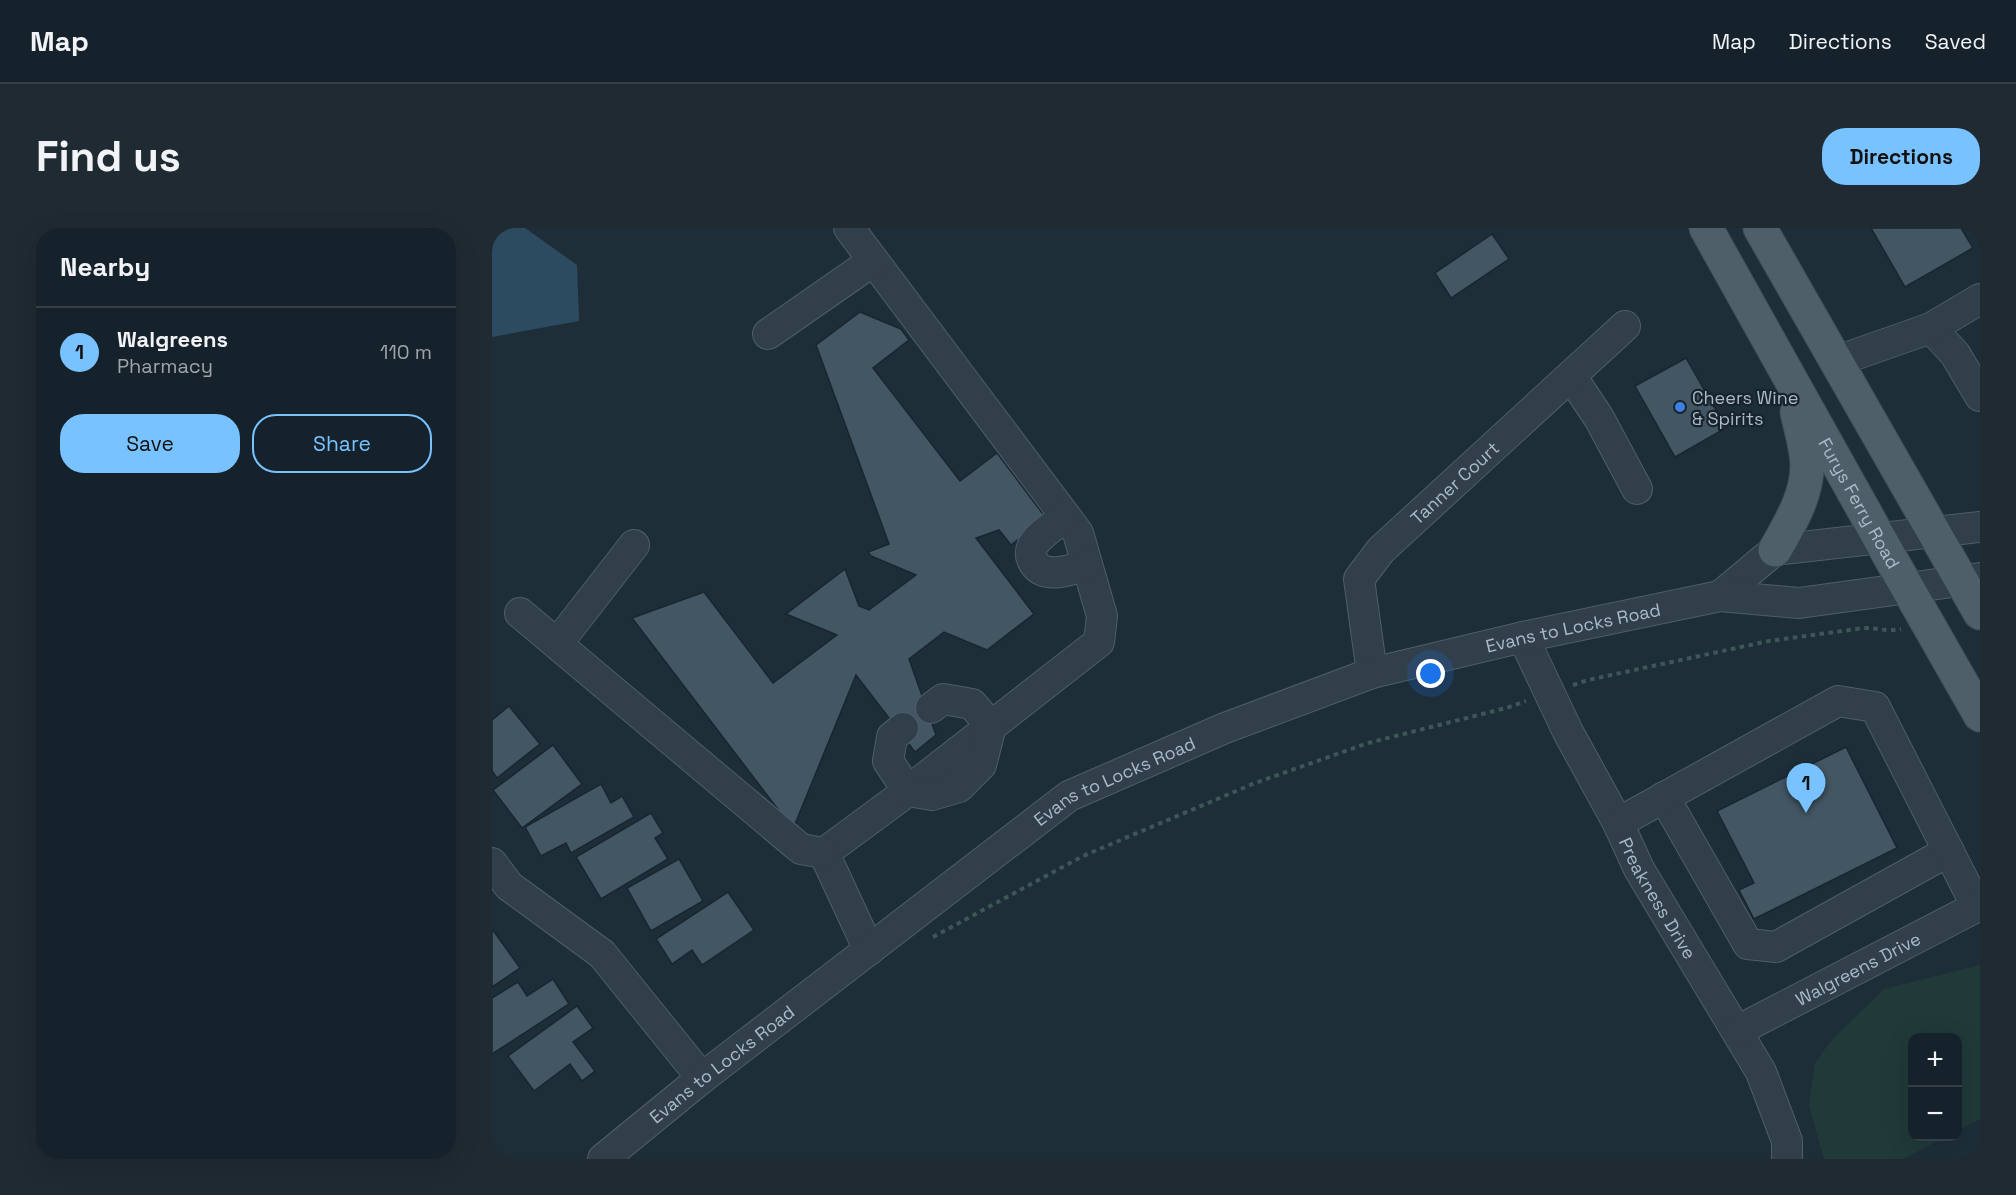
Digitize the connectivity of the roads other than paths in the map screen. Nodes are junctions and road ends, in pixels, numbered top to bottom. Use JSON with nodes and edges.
{"nodes":[{"id":1,"x":849,"y":228,"type":"edge"},
{"id":2,"x":1706,"y":228,"type":"edge"},
{"id":3,"x":1760,"y":228,"type":"edge"},
{"id":4,"x":873,"y":261,"type":"junction"},
{"id":5,"x":1980,"y":299,"type":"edge"},
{"id":6,"x":1625,"y":326,"type":"dead end"},
{"id":7,"x":1931,"y":328,"type":"junction"},
{"id":8,"x":768,"y":334,"type":"dead end"},
{"id":9,"x":1837,"y":361,"type":"junction"},
{"id":10,"x":1788,"y":375,"type":"junction"},
{"id":11,"x":1571,"y":376,"type":"junction"},
{"id":12,"x":1980,"y":396,"type":"edge"},
{"id":13,"x":1637,"y":489,"type":"dead end"},
{"id":14,"x":1065,"y":517,"type":"junction"},
{"id":15,"x":1980,"y":527,"type":"edge"},
{"id":16,"x":1935,"y":532,"type":"junction"},
{"id":17,"x":1879,"y":539,"type":"junction"},
{"id":18,"x":634,"y":545,"type":"dead end"},
{"id":19,"x":1775,"y":550,"type":"junction"},
{"id":20,"x":1087,"y":565,"type":"junction"},
{"id":21,"x":1971,"y":579,"type":"edge"},
{"id":22,"x":1907,"y":588,"type":"junction"},
{"id":23,"x":1720,"y":596,"type":"junction"},
{"id":24,"x":520,"y":613,"type":"dead end"},
{"id":25,"x":1980,"y":613,"type":"edge"},
{"id":26,"x":1523,"y":637,"type":"junction"},
{"id":27,"x":557,"y":644,"type":"junction"},
{"id":28,"x":1372,"y":673,"type":"junction"},
{"id":29,"x":931,"y":708,"type":"dead end"},
{"id":30,"x":1980,"y":715,"type":"edge"},
{"id":31,"x":991,"y":726,"type":"junction"},
{"id":32,"x":903,"y":728,"type":"dead end"},
{"id":33,"x":908,"y":791,"type":"junction"},
{"id":34,"x":1664,"y":797,"type":"junction"},
{"id":35,"x":1618,"y":823,"type":"junction"},
{"id":36,"x":1949,"y":851,"type":"junction"},
{"id":37,"x":824,"y":853,"type":"junction"},
{"id":38,"x":492,"y":863,"type":"edge"},
{"id":39,"x":1979,"y":906,"type":"edge"},
{"id":40,"x":869,"y":950,"type":"junction"},
{"id":41,"x":1737,"y":1031,"type":"junction"},
{"id":42,"x":702,"y":1078,"type":"junction"},
{"id":43,"x":603,"y":1159,"type":"edge"},
{"id":44,"x":1787,"y":1159,"type":"edge"}],
"edges":[{"from":1,"to":4,"type":"street"},
{"from":2,"to":10,"type":"main road","name":"Furys Ferry Road"},
{"from":3,"to":9,"type":"main road"},
{"from":4,"to":8,"type":"street"},
{"from":4,"to":14,"type":"street"},
{"from":5,"to":7,"type":"street"},
{"from":6,"to":11,"type":"street","name":"Tanner Court"},
{"from":7,"to":9,"type":"street"},
{"from":7,"to":12,"type":"street"},
{"from":9,"to":16,"type":"main road"},
{"from":10,"to":17,"type":"main road","name":"Furys Ferry Road"},
{"from":10,"to":19,"type":"main road"},
{"from":11,"to":13,"type":"street"},
{"from":11,"to":28,"type":"street","name":"Tanner Court"},
{"from":14,"to":20,"type":"street"},
{"from":14,"to":20,"type":"street"},
{"from":15,"to":16,"type":"street"},
{"from":16,"to":17,"type":"street"},
{"from":16,"to":21,"type":"main road"},
{"from":17,"to":19,"type":"street"},
{"from":17,"to":22,"type":"main road","name":"Furys Ferry Road"},
{"from":18,"to":27,"type":"street"},
{"from":19,"to":23,"type":"street","name":"Evans to Locks Road"},
{"from":20,"to":31,"type":"street"},
{"from":21,"to":22,"type":"street","name":"Evans to Locks Road"},
{"from":21,"to":25,"type":"main road"},
{"from":22,"to":23,"type":"street","name":"Evans to Locks Road"},
{"from":22,"to":30,"type":"main road","name":"Furys Ferry Road"},
{"from":23,"to":26,"type":"street","name":"Evans to Locks Road"},
{"from":24,"to":27,"type":"street"},
{"from":26,"to":28,"type":"street","name":"Evans to Locks Road"},
{"from":26,"to":35,"type":"street","name":"Preakness Drive"},
{"from":27,"to":37,"type":"street"},
{"from":28,"to":40,"type":"street","name":"Evans to Locks Road"},
{"from":29,"to":31,"type":"street"},
{"from":31,"to":33,"type":"street"},
{"from":32,"to":33,"type":"street"},
{"from":33,"to":37,"type":"street"},
{"from":34,"to":35,"type":"street"},
{"from":34,"to":36,"type":"street"},
{"from":34,"to":36,"type":"street"},
{"from":35,"to":41,"type":"street","name":"Preakness Drive"},
{"from":36,"to":39,"type":"street"},
{"from":37,"to":40,"type":"street"},
{"from":38,"to":42,"type":"street"},
{"from":39,"to":41,"type":"street","name":"Walgreens Drive"},
{"from":40,"to":42,"type":"street","name":"Evans to Locks Road"},
{"from":41,"to":44,"type":"street","name":"Preakness Drive"},
{"from":42,"to":43,"type":"street","name":"Evans to Locks Road"}]}
